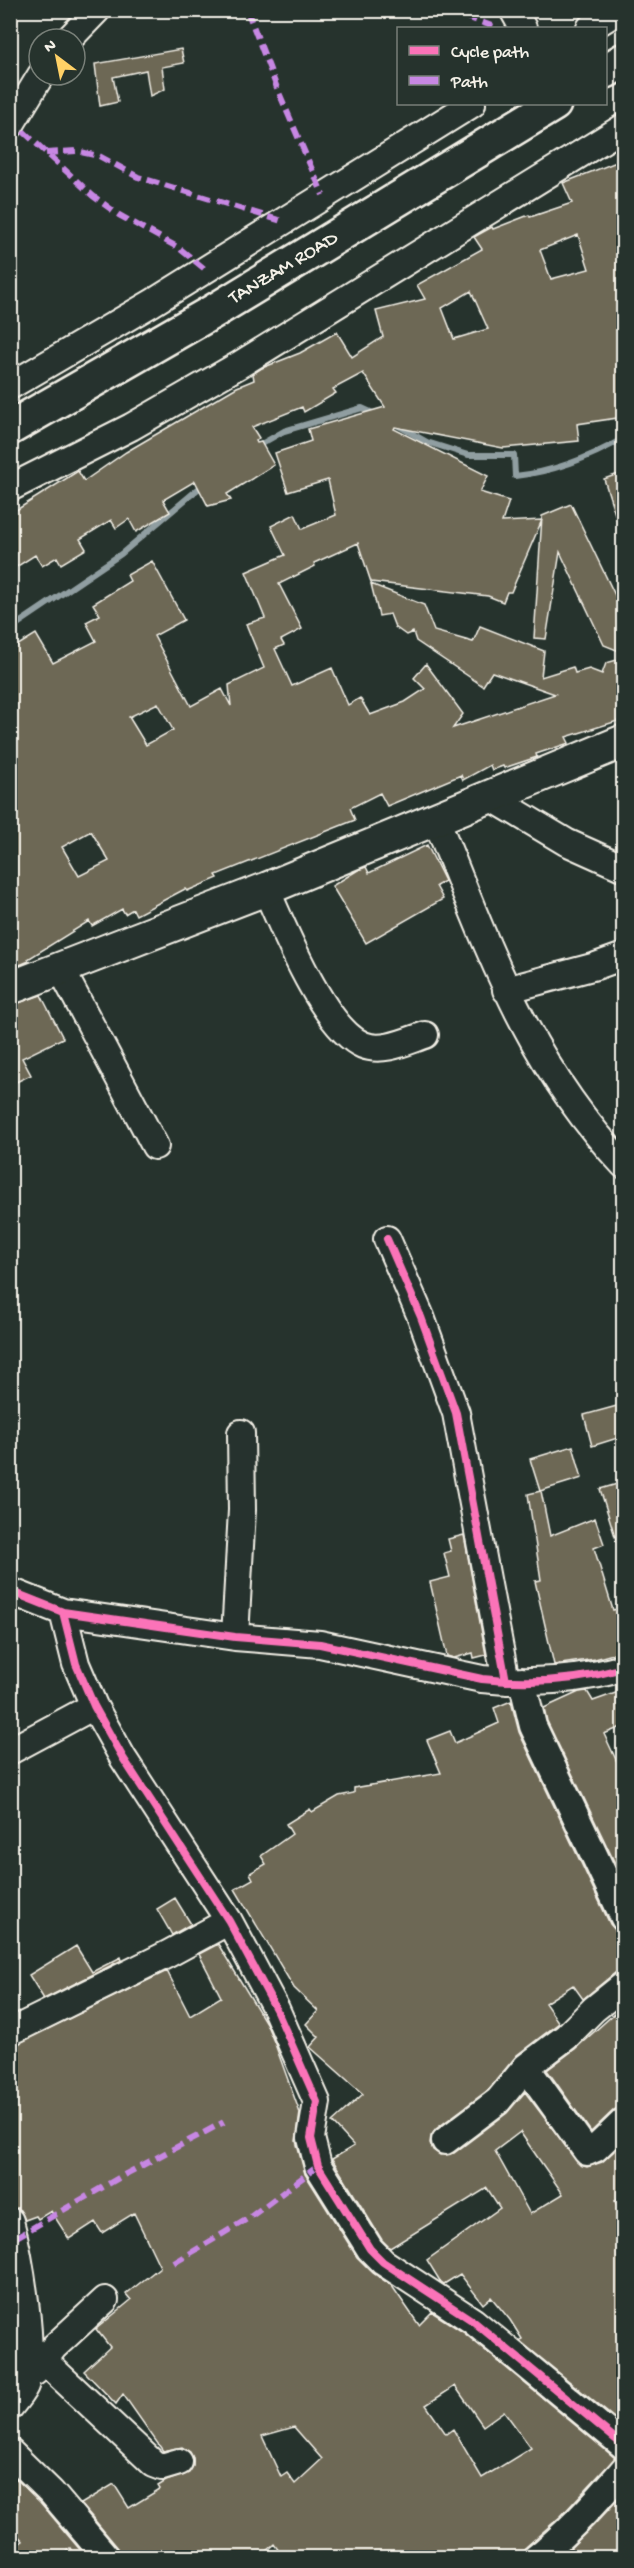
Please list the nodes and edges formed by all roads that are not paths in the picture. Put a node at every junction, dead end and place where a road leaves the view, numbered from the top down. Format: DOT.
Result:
graph roads {
  1 [pos="97,10"];
  2 [pos="513,10"];
  3 [pos="619,10"];
  4 [pos="81,27"];
  5 [pos="522,27"];
  6 [pos="592,27"];
  7 [pos="624,60"];
  8 [pos="607,70"];
  9 [pos="33,87"];
  10 [pos="470,105"];
  11 [pos="552,105"];
  12 [pos="10,126"];
  13 [pos="624,127"];
  14 [pos="10,386"];
  15 [pos="13,419"];
  16 [pos="10,488"];
  17 [pos="624,741"];
  18 [pos="489,796"];
  19 [pos="435,817"];
  20 [pos="624,868"];
  21 [pos="266,889"];
  22 [pos="624,956"];
  23 [pos="61,969"];
  24 [pos="10,988"];
  25 [pos="506,990"];
  26 [pos="425,1035"];
  27 [pos="155,1146"];
  28 [pos="624,1165"];
  29 [pos="387,1239"];
  30 [pos="241,1433"];
  31 [pos="10,1591"];
  32 [pos="63,1612"];
  33 [pos="235,1637"];
  34 [pos="624,1668"];
  35 [pos="514,1681"];
  36 [pos="94,1706"];
  37 [pos="10,1751"];
  38 [pos="624,1918"];
  39 [pos="229,1921"];
  40 [pos="624,1985"];
  41 [pos="10,2032"];
  42 [pos="526,2067"];
  43 [pos="624,2121"];
  44 [pos="445,2141"];
  45 [pos="10,2221"];
  46 [pos="105,2300"];
  47 [pos="43,2360"];
  48 [pos="26,2385"];
  49 [pos="10,2406"];
  50 [pos="624,2446"];
  51 [pos="10,2452"];
  52 [pos="179,2462"];
  53 [pos="624,2469"];
  54 [pos="107,2558"];
  55 [pos="536,2558"];
  1 -- 4 [label="street"];
  2 -- 5 [label="street"];
  3 -- 6 [label="street"];
  7 -- 8 [label="highway"];
  9 -- 12 [label="street"];
  10 -- 14 [label="street"];
  11 -- 15 [label="highway, TANZAM ROAD"];
  13 -- 16 [label="street"];
  17 -- 18 [label="main road"];
  18 -- 19 [label="main road"];
  18 -- 20 [label="street"];
  19 -- 21 [label="main road"];
  19 -- 25 [label="street"];
  21 -- 23 [label="main road"];
  21 -- 26 [label="street"];
  22 -- 25 [label="street"];
  23 -- 24 [label="main road"];
  23 -- 27 [label="street"];
  25 -- 28 [label="street"];
  29 -- 35 [label="street"];
  30 -- 33 [label="street"];
  31 -- 32 [label="street"];
  32 -- 33 [label="street"];
  32 -- 36 [label="street"];
  33 -- 35 [label="street"];
  34 -- 35 [label="street"];
  35 -- 38 [label="street"];
  36 -- 37 [label="street"];
  36 -- 39 [label="street"];
  39 -- 41 [label="street"];
  39 -- 50 [label="street"];
  40 -- 42 [label="street"];
  42 -- 43 [label="street"];
  42 -- 44 [label="street"];
  45 -- 48 [label="street"];
  46 -- 47 [label="street"];
  47 -- 48 [label="street"];
  47 -- 52 [label="street"];
  48 -- 49 [label="street"];
  51 -- 54 [label="street"];
  53 -- 55 [label="street"];
}
